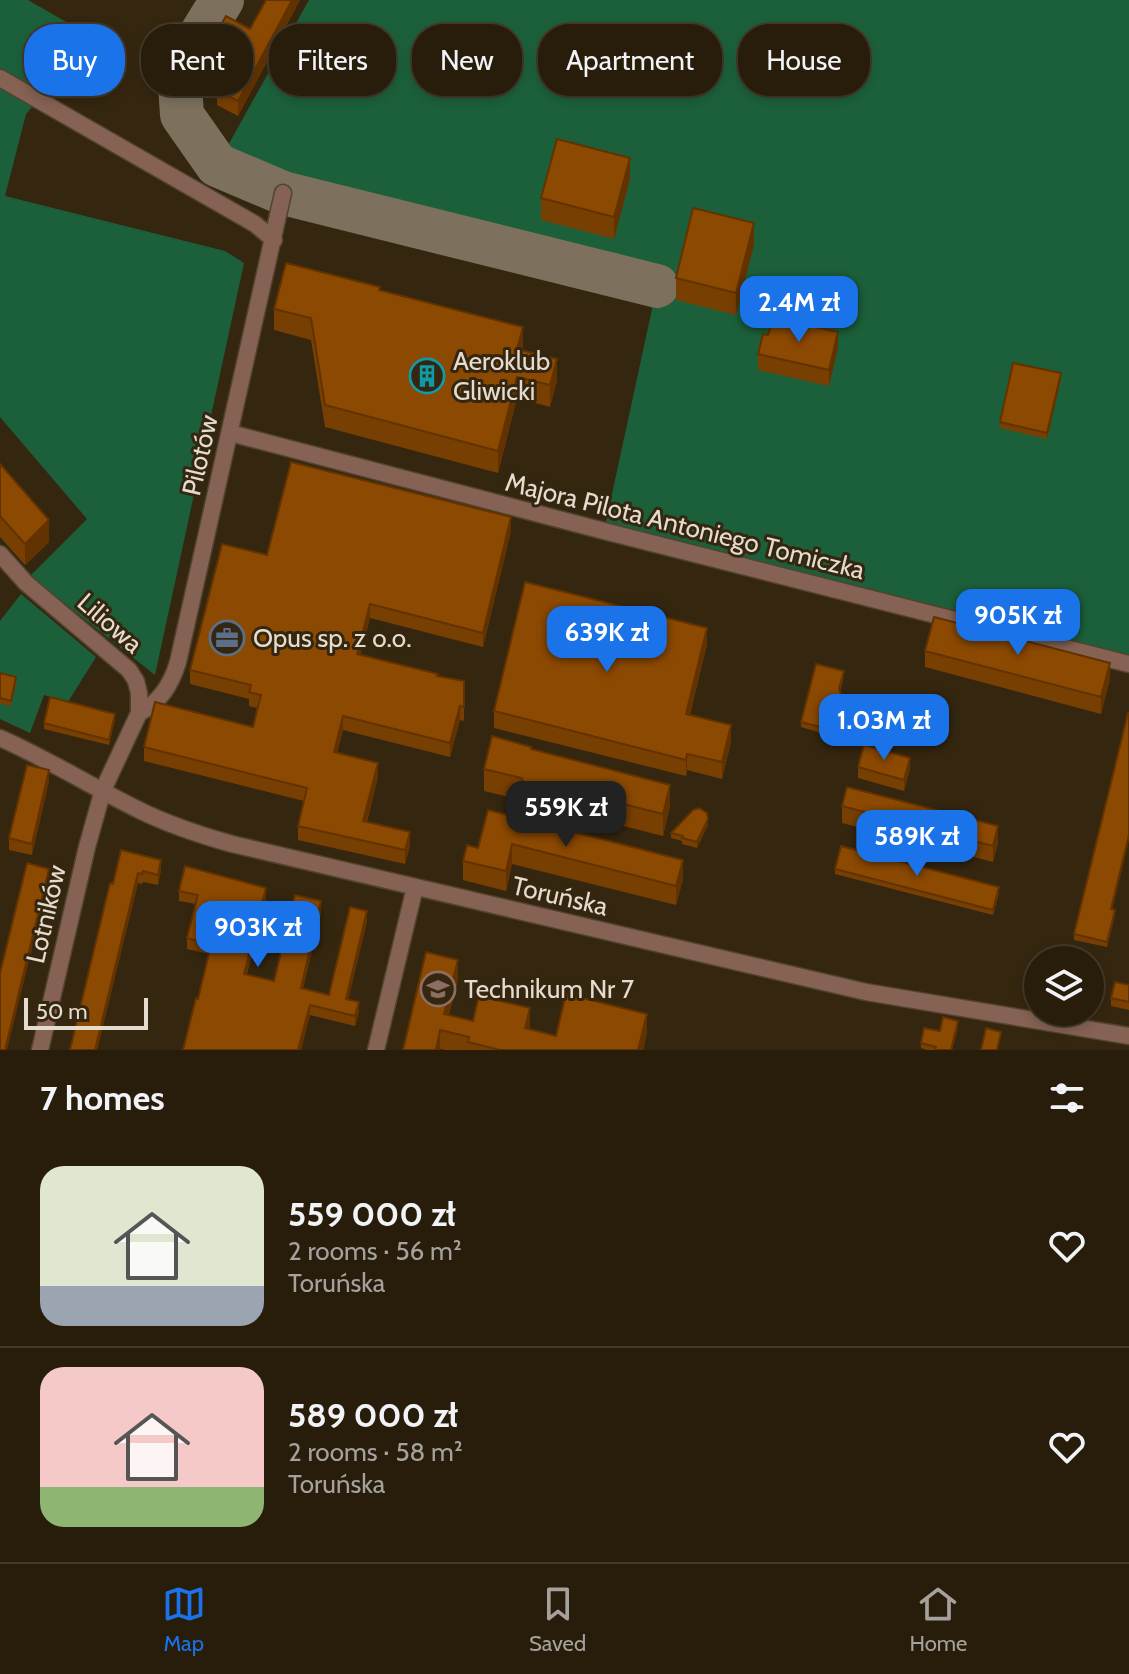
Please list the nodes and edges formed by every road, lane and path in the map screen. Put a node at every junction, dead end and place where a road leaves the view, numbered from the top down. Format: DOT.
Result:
graph roads {
  1 [pos="0,78"];
  2 [pos="283,193"];
  3 [pos="274,240"];
  4 [pos="230,433"];
  5 [pos="0,554"];
  6 [pos="1129,664"];
  7 [pos="139,713"];
  8 [pos="0,738"];
  9 [pos="103,790"];
  10 [pos="415,887"];
  11 [pos="1129,1036"];
  12 [pos="40,1050"];
  13 [pos="376,1050"];
  1 -- 3 [label="street"];
  2 -- 3 [label="street, Pilotów"];
  3 -- 4 [label="street, Pilotów"];
  4 -- 6 [label="street, Majora Pilota Antoniego Tomiczka"];
  4 -- 7 [label="street, Pilotów"];
  5 -- 7 [label="street, Liliowa"];
  7 -- 9 [label="street"];
  8 -- 9 [label="street, Toruńska"];
  9 -- 10 [label="street, Toruńska"];
  9 -- 12 [label="street, Lotników"];
  10 -- 11 [label="street, Toruńska"];
  10 -- 13 [label="street"];
}
